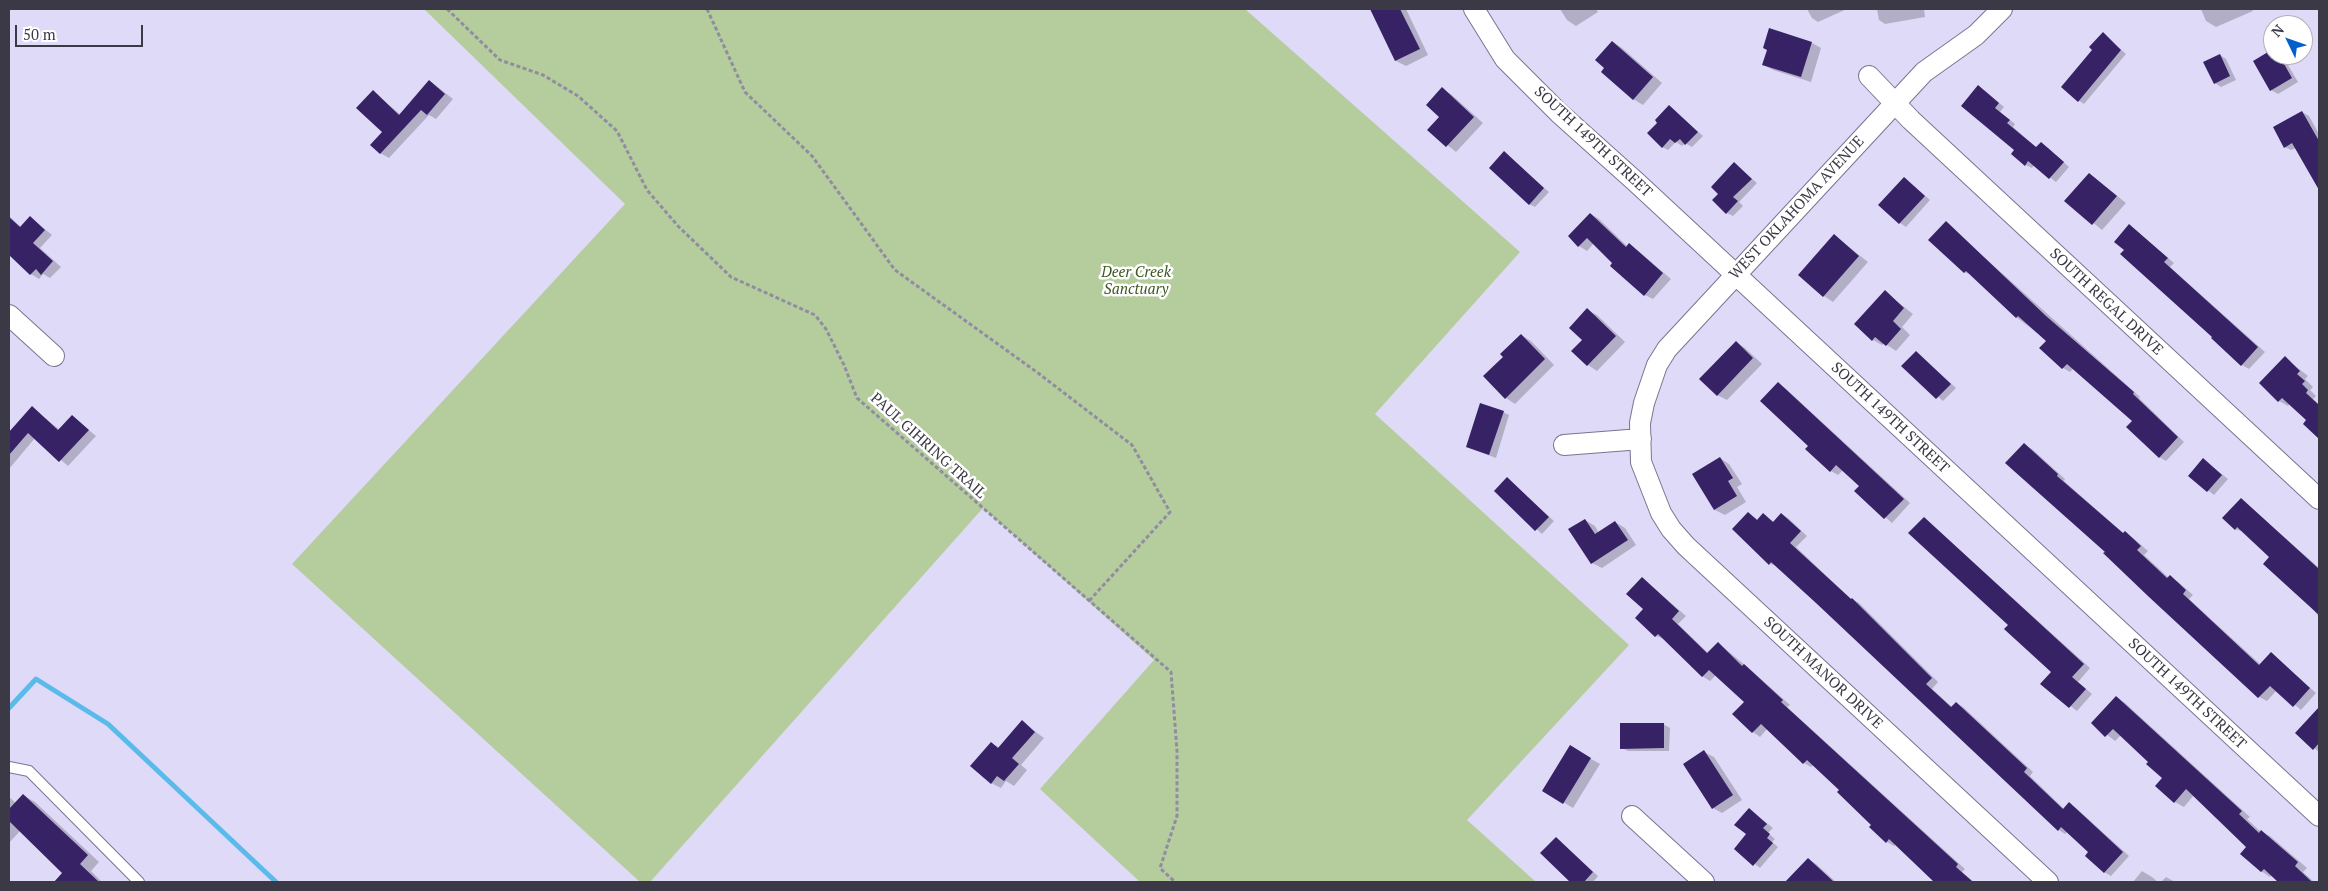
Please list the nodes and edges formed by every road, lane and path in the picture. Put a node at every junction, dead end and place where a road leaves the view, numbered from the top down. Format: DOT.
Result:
graph roads {
  1 [pos="447,9"];
  2 [pos="707,9"];
  3 [pos="1474,9"];
  4 [pos="2002,9"];
  5 [pos="1868,76"];
  6 [pos="1894,103"];
  7 [pos="1734,274"];
  8 [pos="9,315"];
  9 [pos="54,356"];
  10 [pos="1640,439"];
  11 [pos="1564,444"];
  12 [pos="2319,499"];
  13 [pos="1089,601"];
  14 [pos="9,767"];
  15 [pos="1632,816"];
  16 [pos="2319,816"];
  17 [pos="128,878"];
  18 [pos="139,882"];
  19 [pos="1175,882"];
  20 [pos="1704,882"];
  21 [pos="2048,882"];
  1 -- 13 [label="path, PAUL GIHRING TRAIL"];
  2 -- 13 [label="path"];
  3 -- 7 [label="street, SOUTH 149TH STREET"];
  4 -- 6 [label="street, WEST OKLAHOMA AVENUE"];
  5 -- 6 [label="street, SOUTH REGAL DRIVE"];
  6 -- 7 [label="street, WEST OKLAHOMA AVENUE"];
  6 -- 12 [label="street, SOUTH REGAL DRIVE"];
  7 -- 10 [label="street, WEST OKLAHOMA AVENUE"];
  7 -- 16 [label="street, SOUTH 149TH STREET"];
  8 -- 9 [label="street"];
  10 -- 11 [label="street"];
  10 -- 21 [label="street, SOUTH MANOR DRIVE"];
  13 -- 19 [label="path, PAUL GIHRING TRAIL"];
  14 -- 17 [label="lane"];
  15 -- 20 [label="street"];
  17 -- 18 [label="lane"];
}
